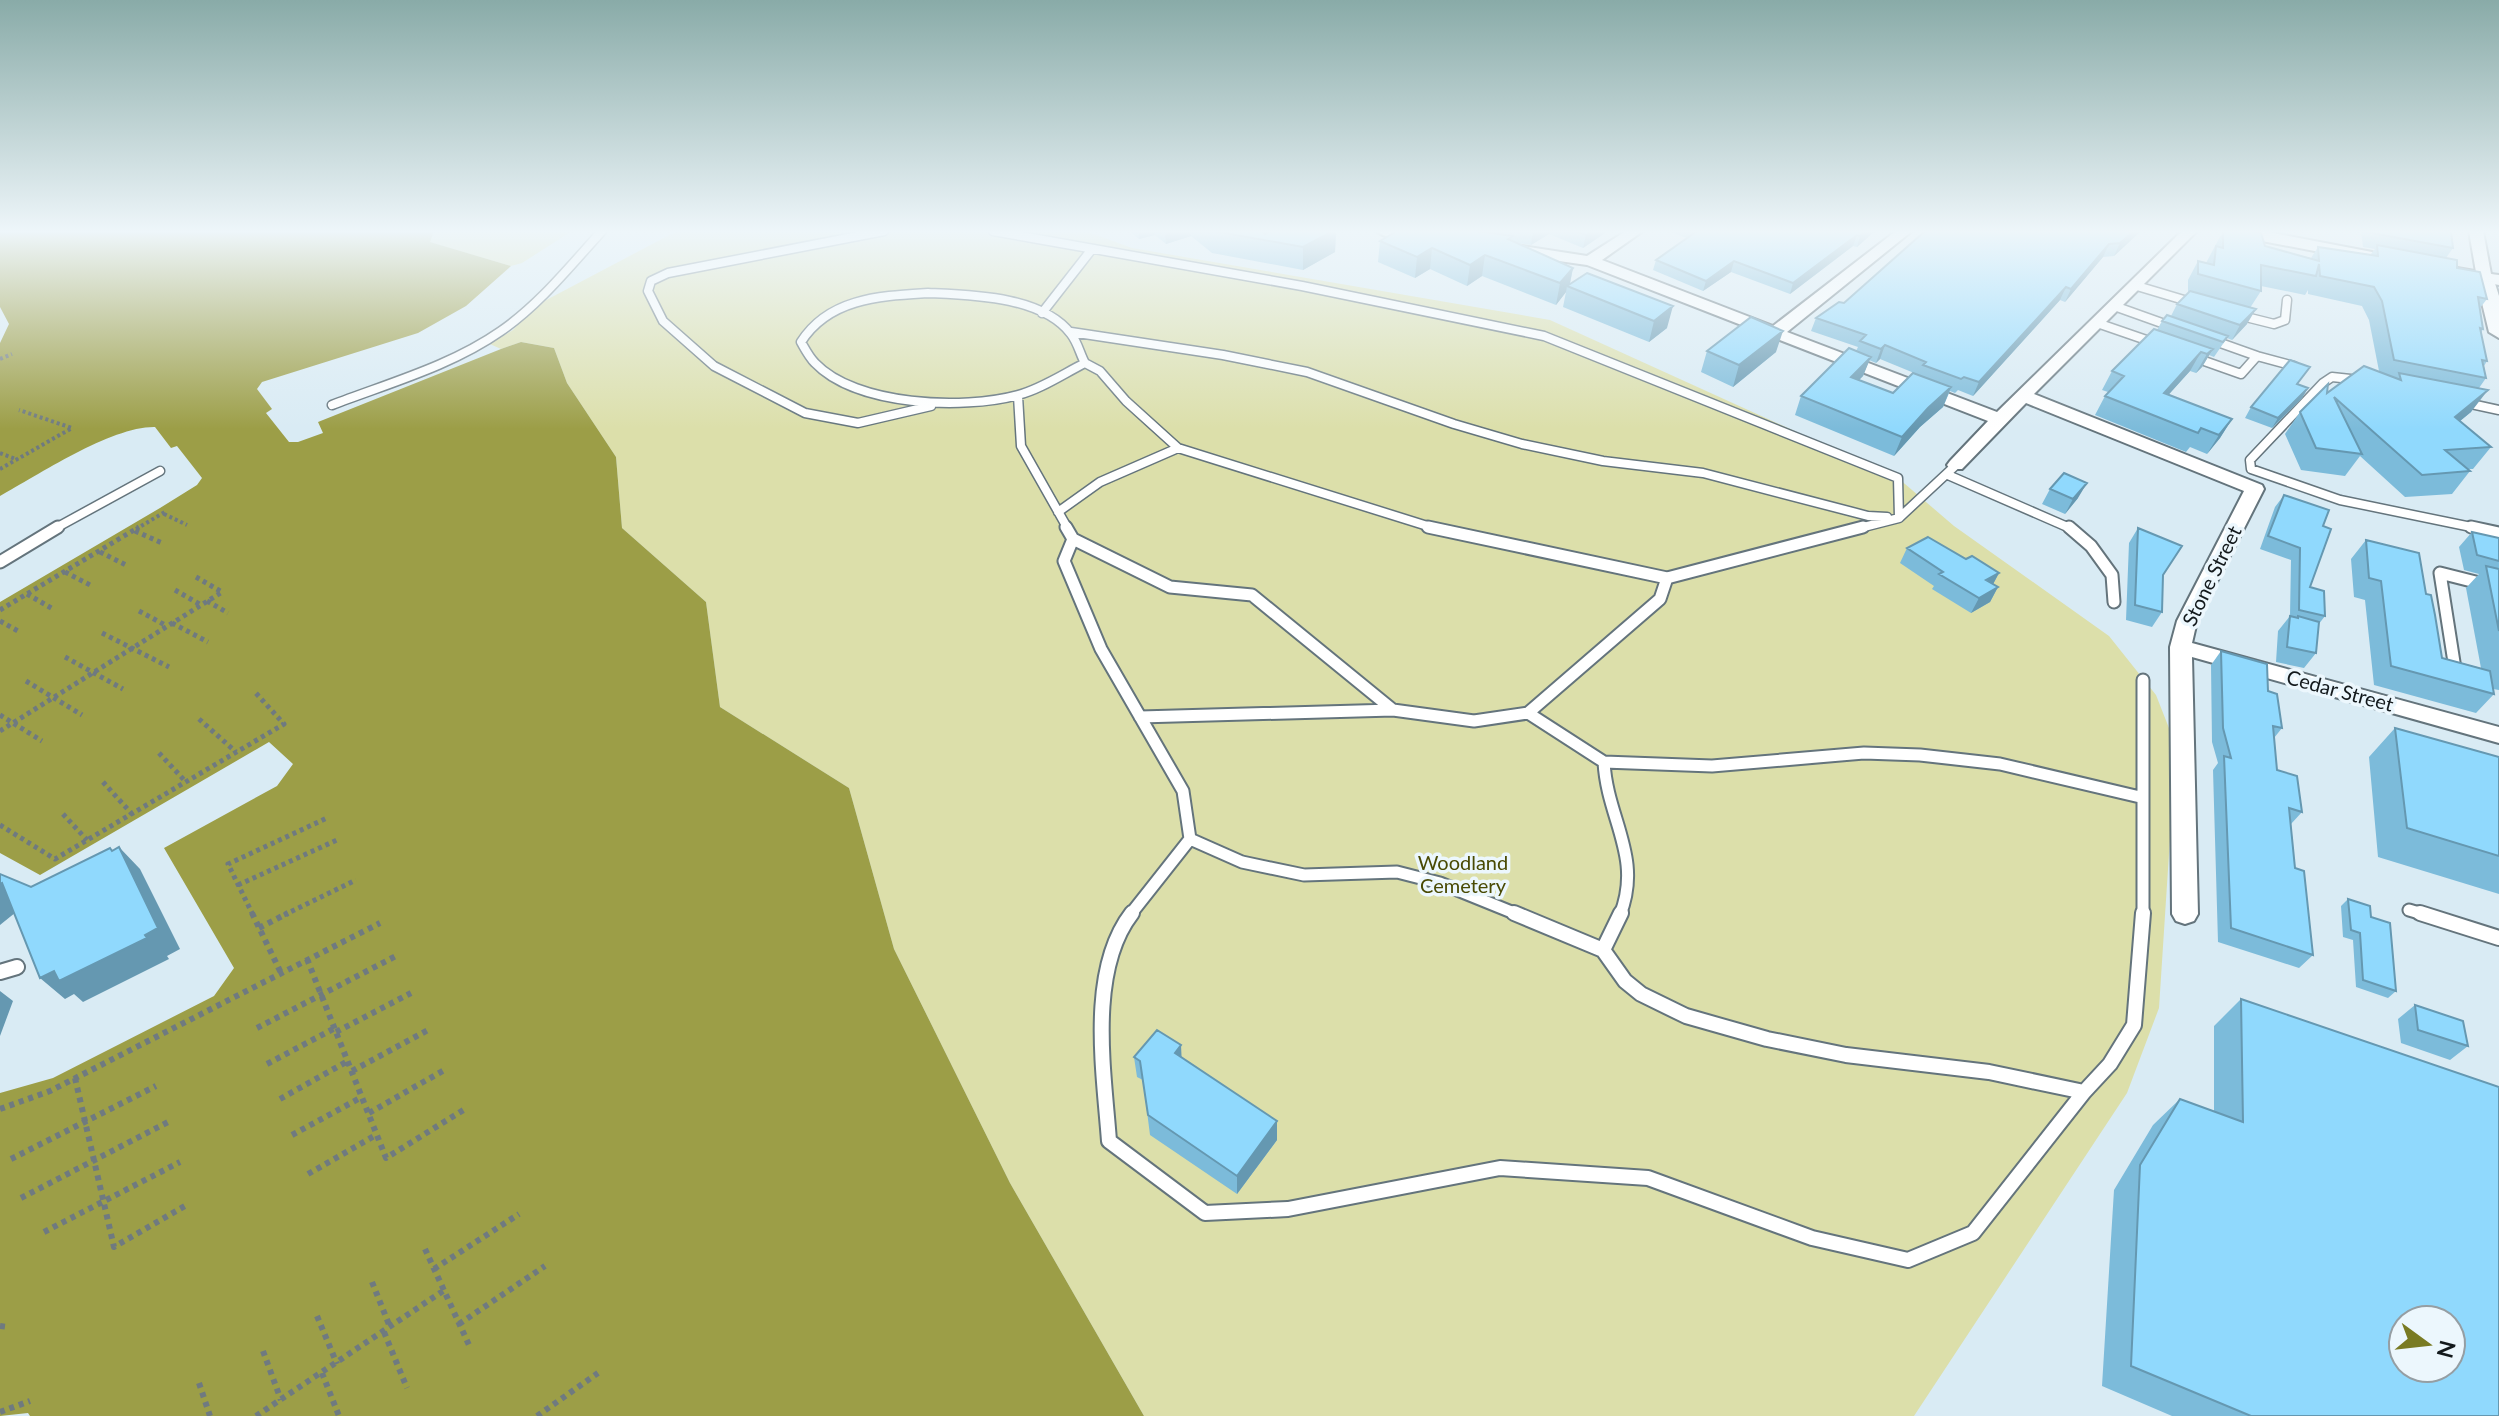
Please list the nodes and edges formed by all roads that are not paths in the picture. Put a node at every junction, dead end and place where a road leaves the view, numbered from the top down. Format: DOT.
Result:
graph roads {
  1 [pos="542,297"];
  2 [pos="651,297"];
  3 [pos="890,297"];
  4 [pos="985,297"];
  5 [pos="1054,297"];
  6 [pos="1356,297"];
  7 [pos="1683,297"];
  8 [pos="1821,297"];
  9 [pos="2126,297"];
  10 [pos="2176,297"];
  11 [pos="2494,297"];
  12 [pos="2287,300"];
  13 [pos="2117,307"];
  14 [pos="2211,307"];
  15 [pos="2225,311"];
  16 [pos="1042,313"];
  17 [pos="2100,324"];
  18 [pos="2187,331"];
  19 [pos="1071,332"];
  20 [pos="2499,332"];
  21 [pos="1775,333"];
  22 [pos="2201,336"];
  23 [pos="2171,349"];
  24 [pos="2185,354"];
  25 [pos="2257,356"];
  26 [pos="1085,363"];
  27 [pos="2294,366"];
  28 [pos="2372,383"];
  29 [pos="1018,396"];
  30 [pos="2026,397"];
  31 [pos="2445,399"];
  32 [pos="939,404"];
  33 [pos="332,405"];
  34 [pos="2499,410"];
  35 [pos="1998,419"];
  36 [pos="1178,448"];
  37 [pos="1952,470"];
  38 [pos="160,471"];
  39 [pos="1058,512"];
  40 [pos="1899,518"];
  41 [pos="2499,533"];
  42 [pos="1073,539"];
  43 [pos="0,562"];
  44 [pos="1667,578"];
  45 [pos="2499,588"];
  46 [pos="2114,602"];
  47 [pos="2181,647"];
  48 [pos="2456,677"];
  49 [pos="2143,680"];
  50 [pos="1393,710"];
  51 [pos="1528,713"];
  52 [pos="1140,717"];
  53 [pos="2499,735"];
  54 [pos="1604,762"];
  55 [pos="2140,797"];
  56 [pos="1190,839"];
  57 [pos="2409,910"];
  58 [pos="2185,914"];
  59 [pos="2499,938"];
  60 [pos="1603,950"];
  61 [pos="17,967"];
  62 [pos="0,972"];
  63 [pos="2084,1092"];
  1 -- 33 [label="lane"];
  2 -- 32 [label="lane"];
  3 -- 32 [label="lane"];
  4 -- 16 [label="lane"];
  5 -- 16 [label="lane"];
  6 -- 40 [label="lane"];
  7 -- 21 [label="street"];
  8 -- 21 [label="street"];
  9 -- 13 [label="street"];
  10 -- 14 [label="lane"];
  11 -- 20 [label="street"];
  12 -- 15 [label="lane"];
  13 -- 17 [label="street"];
  13 -- 18 [label="lane"];
  16 -- 19 [label="lane"];
  17 -- 23 [label="lane"];
  17 -- 30 [label="street"];
  19 -- 26 [label="lane"];
  19 -- 40 [label="lane"];
  21 -- 35 [label="street"];
  22 -- 25 [label="lane"];
  24 -- 25 [label="lane"];
  25 -- 27 [label="lane"];
  26 -- 29 [label="lane"];
  26 -- 36 [label="lane"];
  28 -- 41 [label="lane"];
  29 -- 32 [label="lane"];
  29 -- 39 [label="lane"];
  30 -- 35 [label="street"];
  30 -- 47 [label="street, Stone Street"];
  31 -- 34 [label="lane"];
  35 -- 37 [label="street"];
  36 -- 39 [label="lane"];
  36 -- 44 [label="lane"];
  37 -- 40 [label="lane"];
  37 -- 46 [label="lane"];
  38 -- 43 [label="lane"];
  39 -- 42 [label="lane"];
  40 -- 44 [label="lane"];
  42 -- 50 [label="lane"];
  42 -- 52 [label="lane"];
  44 -- 51 [label="lane"];
  45 -- 48 [label="lane"];
  47 -- 53 [label="street, Cedar Street"];
  47 -- 58 [label="street, Stone Street"];
  49 -- 55 [label="lane"];
  50 -- 51 [label="lane"];
  50 -- 52 [label="lane"];
  51 -- 54 [label="lane"];
  52 -- 56 [label="lane"];
  54 -- 55 [label="lane"];
  54 -- 60 [label="lane"];
  55 -- 63 [label="lane"];
  56 -- 60 [label="lane"];
  56 -- 63 [label="lane"];
  57 -- 59 [label="lane"];
  60 -- 63 [label="lane"];
  61 -- 62 [label="lane"];
}
